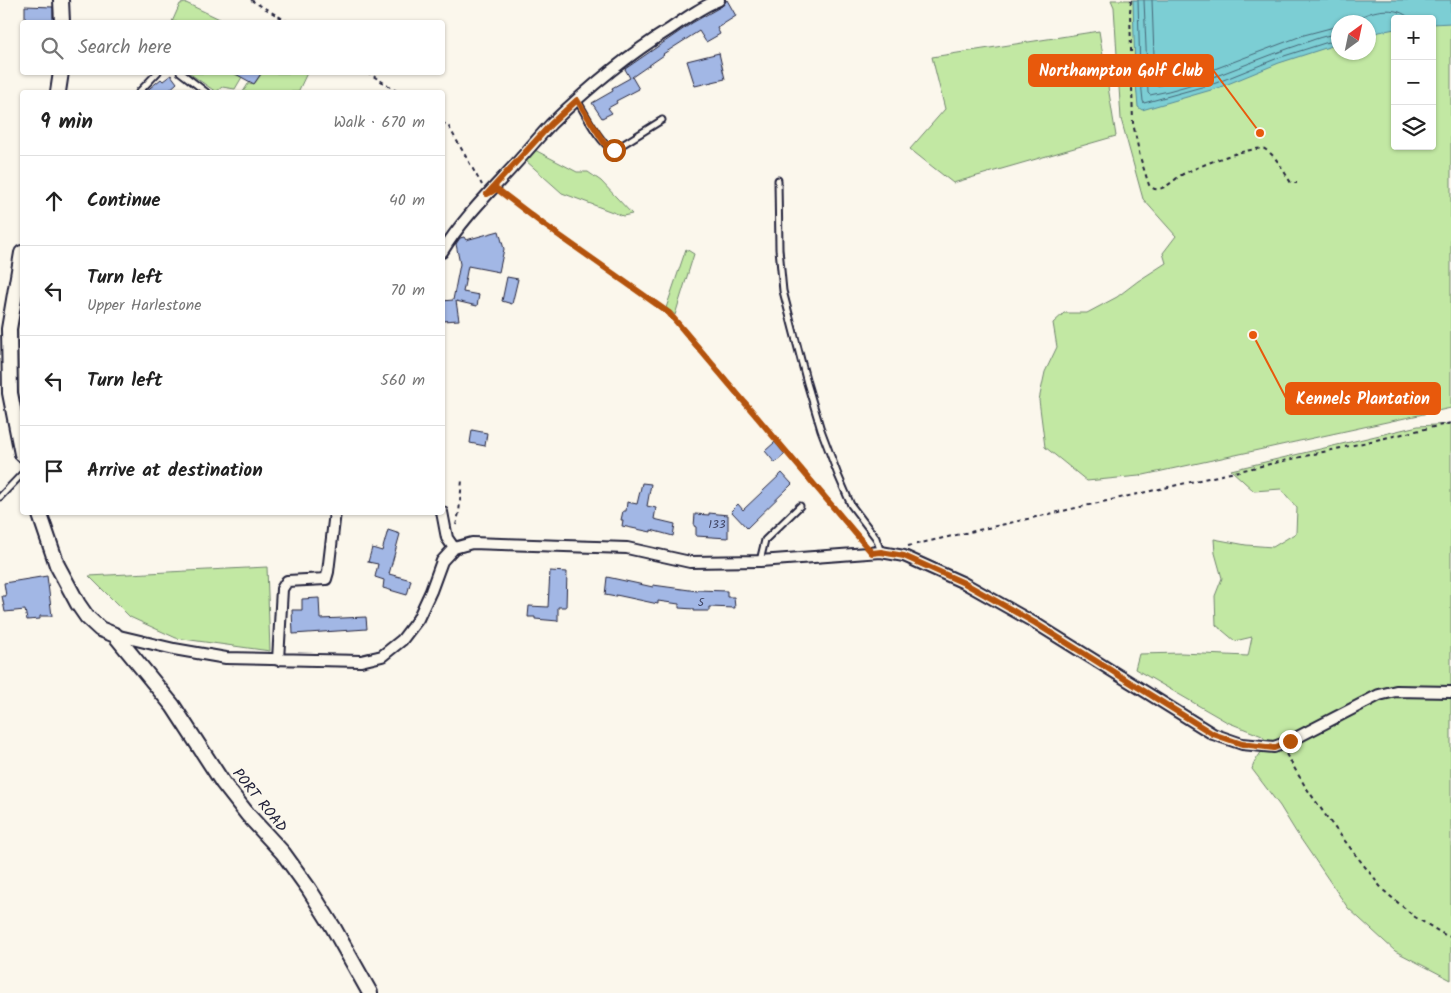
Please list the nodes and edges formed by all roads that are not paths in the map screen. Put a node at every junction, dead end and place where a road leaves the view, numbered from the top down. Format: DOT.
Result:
graph roads {
  1 [pos="61,0"];
  2 [pos="719,0"];
  3 [pos="62,20"];
  4 [pos="61,75"];
  5 [pos="155,75"];
  6 [pos="184,75"];
  7 [pos="58,90"];
  8 [pos="141,90"];
  9 [pos="203,90"];
  10 [pos="577,100"];
  11 [pos="662,120"];
  12 [pos="778,180"];
  13 [pos="445,247"];
  14 [pos="20,265"];
  15 [pos="20,444"];
  16 [pos="20,476"];
  17 [pos="0,498"];
  18 [pos="800,506"];
  19 [pos="40,515"];
  20 [pos="335,515"];
  21 [pos="442,515"];
  22 [pos="452,544"];
  23 [pos="876,552"];
  24 [pos="760,561"];
  25 [pos="115,635"];
  26 [pos="278,660"];
  27 [pos="1451,692"];
  28 [pos="370,993"];
  1 -- 3 [label="street"];
  2 -- 10 [label="street"];
  4 -- 7 [label="street"];
  5 -- 8 [label="lane"];
  6 -- 9 [label="lane"];
  10 -- 11 [label="lane"];
  10 -- 13 [label="street"];
  12 -- 23 [label="lane"];
  14 -- 15 [label="street"];
  16 -- 17 [label="lane"];
  18 -- 24 [label="lane"];
  19 -- 25 [label="street"];
  20 -- 26 [label="street"];
  21 -- 22 [label="street"];
  22 -- 24 [label="street"];
  22 -- 26 [label="street"];
  23 -- 24 [label="street"];
  23 -- 27 [label="street"];
  25 -- 26 [label="street"];
  25 -- 28 [label="street, PORT ROAD"];
}
